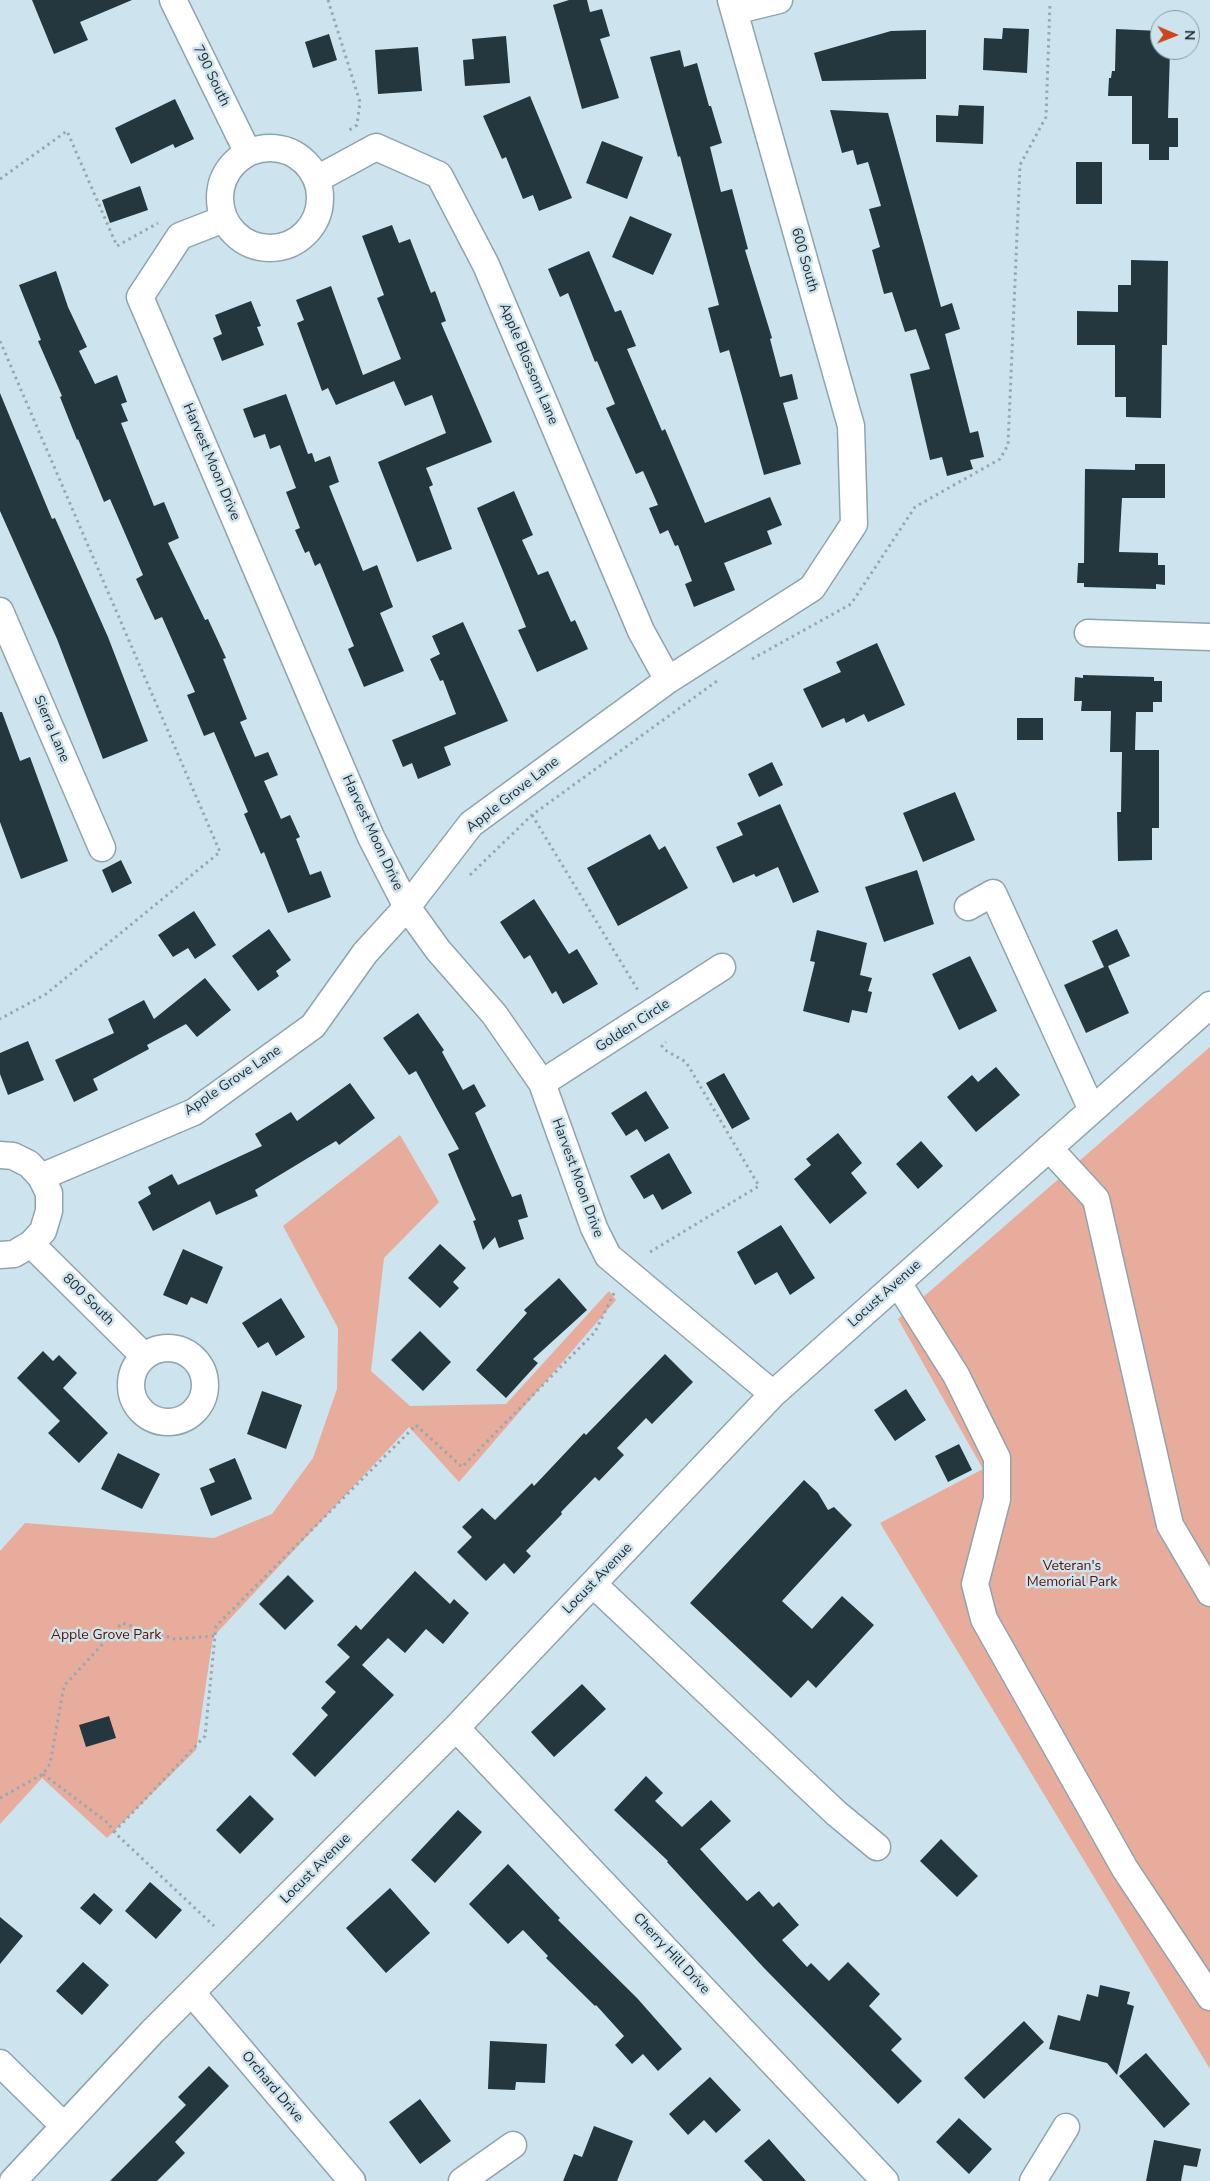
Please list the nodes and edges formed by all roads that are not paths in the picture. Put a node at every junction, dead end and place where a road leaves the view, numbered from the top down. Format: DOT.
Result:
graph roads {
  1 [pos="173,0"];
  2 [pos="779,0"];
  3 [pos="733,6"];
  4 [pos="248,153"];
  5 [pos="317,179"];
  6 [pos="224,219"];
  7 [pos="854,524"];
  8 [pos="0,611"];
  9 [pos="1088,633"];
  10 [pos="1210,636"];
  11 [pos="668,680"];
  12 [pos="102,848"];
  13 [pos="407,907"];
  14 [pos="968,907"];
  15 [pos="722,967"];
  16 [pos="1210,1005"];
  17 [pos="542,1083"];
  18 [pos="1092,1110"];
  19 [pos="1049,1148"];
  20 [pos="0,1155"];
  21 [pos="41,1176"];
  22 [pos="31,1244"];
  23 [pos="0,1256"];
  24 [pos="898,1283"];
  25 [pos="144,1356"];
  26 [pos="773,1394"];
  27 [pos="593,1584"];
  28 [pos="1207,1584"];
  29 [pos="456,1728"];
  30 [pos="877,1847"];
  31 [pos="192,1993"];
  32 [pos="1210,1997"];
  33 [pos="0,2063"];
  34 [pos="64,2126"];
  35 [pos="1066,2127"];
  36 [pos="513,2145"];
  37 [pos="13,2181"];
  38 [pos="352,2181"];
  39 [pos="462,2181"];
  40 [pos="885,2181"];
  41 [pos="1033,2181"];
  1 -- 4 [label="street, 790 South"];
  2 -- 3 [label="street"];
  3 -- 7 [label="street, 600 South"];
  4 -- 5 [label="street"];
  4 -- 6 [label="street"];
  5 -- 6 [label="street"];
  5 -- 11 [label="street, Apple Blossom Lane"];
  6 -- 13 [label="street, Harvest Moon Drive"];
  7 -- 11 [label="street, Apple Grove Lane"];
  8 -- 12 [label="street, Sierra Lane"];
  9 -- 10 [label="street"];
  11 -- 13 [label="street, Apple Grove Lane"];
  13 -- 17 [label="street, Harvest Moon Drive"];
  13 -- 21 [label="street, Apple Grove Lane"];
  14 -- 18 [label="street"];
  15 -- 17 [label="street, Golden Circle"];
  16 -- 18 [label="street, Locust Avenue"];
  17 -- 26 [label="street, Harvest Moon Drive"];
  18 -- 19 [label="street, Locust Avenue"];
  19 -- 24 [label="street, Locust Avenue"];
  19 -- 28 [label="street"];
  20 -- 21 [label="street"];
  21 -- 22 [label="street"];
  22 -- 23 [label="street"];
  22 -- 25 [label="street, 800 South"];
  24 -- 26 [label="street, Locust Avenue"];
  24 -- 32 [label="street"];
  26 -- 27 [label="street, Locust Avenue"];
  27 -- 29 [label="street, Locust Avenue"];
  27 -- 30 [label="street"];
  29 -- 31 [label="street, Locust Avenue"];
  29 -- 40 [label="street, Cherry Hill Drive"];
  31 -- 34 [label="street, Locust Avenue"];
  31 -- 38 [label="street, Orchard Drive"];
  33 -- 34 [label="street"];
  34 -- 37 [label="street, Locust Avenue"];
  35 -- 41 [label="street"];
  36 -- 39 [label="street"];
}
